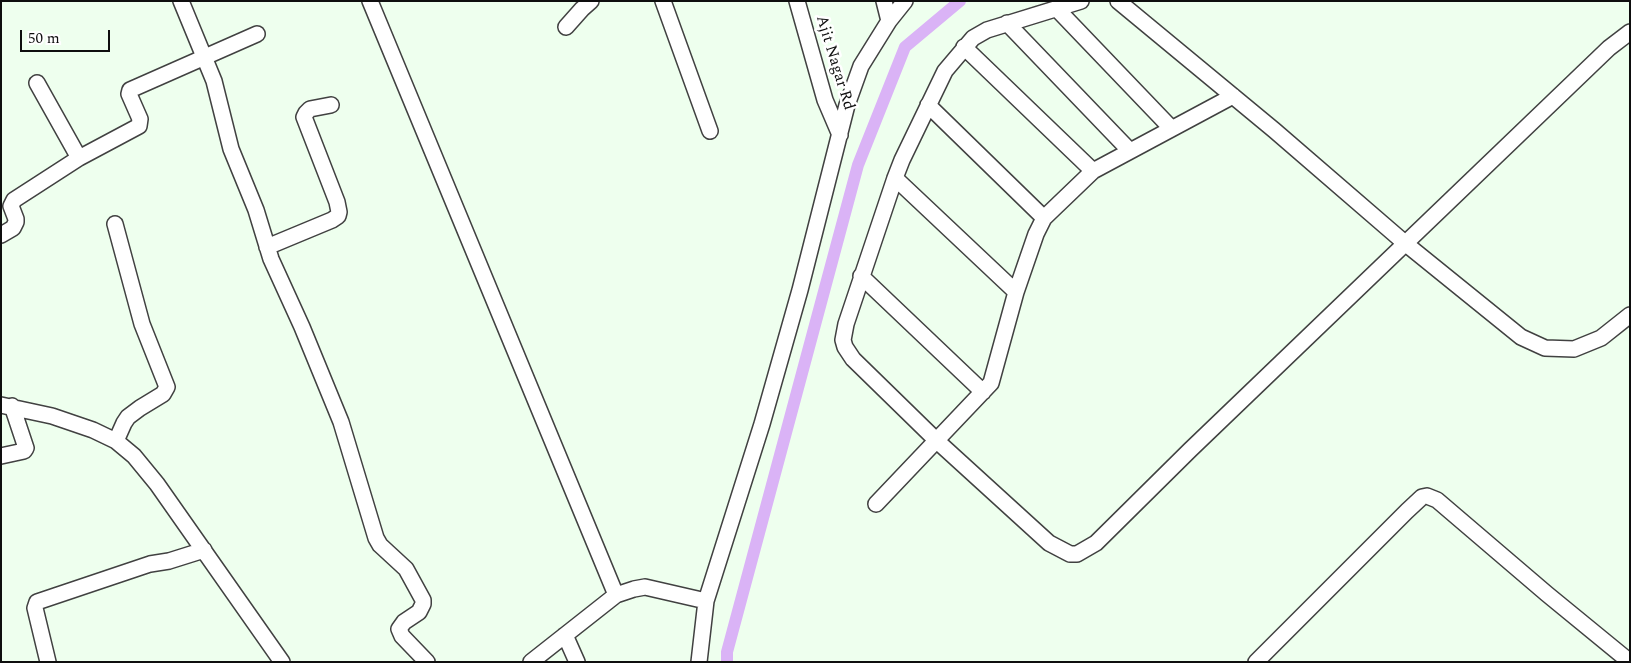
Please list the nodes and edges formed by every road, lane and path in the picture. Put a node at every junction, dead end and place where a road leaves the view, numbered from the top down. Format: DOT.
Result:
graph roads {
  1 [pos="181,1"];
  2 [pos="370,1"];
  3 [pos="591,1"];
  4 [pos="663,1"];
  5 [pos="797,1"];
  6 [pos="884,1"];
  7 [pos="906,1"];
  8 [pos="1081,1"];
  9 [pos="1118,1"];
  10 [pos="1057,9"];
  11 [pos="889,21"];
  12 [pos="1007,23"];
  13 [pos="566,27"];
  14 [pos="1630,32"];
  15 [pos="257,34"];
  16 [pos="964,47"];
  17 [pos="204,56"];
  18 [pos="37,82"];
  19 [pos="1233,96"];
  20 [pos="331,105"];
  21 [pos="928,105"];
  22 [pos="1171,128"];
  23 [pos="710,131"];
  24 [pos="840,134"];
  25 [pos="1130,151"];
  26 [pos="79,158"];
  27 [pos="1092,171"];
  28 [pos="895,178"];
  29 [pos="1044,218"];
  30 [pos="115,224"];
  31 [pos="1,235"];
  32 [pos="1406,244"];
  33 [pos="267,247"];
  34 [pos="861,276"];
  35 [pos="1016,292"];
  36 [pos="1630,315"];
  37 [pos="983,392"];
  38 [pos="7,405"];
  39 [pos="116,441"];
  40 [pos="937,441"];
  41 [pos="1,456"];
  42 [pos="876,504"];
  43 [pos="204,550"];
  44 [pos="616,595"];
  45 [pos="706,601"];
  46 [pos="565,635"];
  47 [pos="48,662"];
  48 [pos="282,662"];
  49 [pos="427,662"];
  50 [pos="531,662"];
  51 [pos="576,662"];
  52 [pos="699,662"];
  53 [pos="1256,662"];
  54 [pos="1630,662"];
  1 -- 17 [label="street"];
  2 -- 44 [label="street"];
  3 -- 13 [label="street"];
  4 -- 23 [label="street"];
  5 -- 24 [label="street, Ajit Nagar Rd"];
  6 -- 11 [label="street"];
  7 -- 11 [label="street"];
  8 -- 10 [label="street"];
  9 -- 19 [label="street"];
  10 -- 12 [label="street"];
  10 -- 22 [label="street"];
  11 -- 24 [label="street"];
  12 -- 16 [label="street"];
  12 -- 25 [label="street"];
  14 -- 32 [label="street"];
  15 -- 17 [label="street"];
  16 -- 21 [label="street"];
  16 -- 27 [label="street"];
  17 -- 26 [label="street"];
  17 -- 33 [label="street"];
  18 -- 26 [label="street"];
  19 -- 22 [label="street"];
  19 -- 32 [label="street"];
  20 -- 33 [label="street"];
  21 -- 28 [label="street"];
  21 -- 29 [label="street"];
  22 -- 25 [label="street"];
  24 -- 45 [label="street"];
  25 -- 27 [label="street"];
  26 -- 31 [label="street"];
  27 -- 29 [label="street"];
  28 -- 34 [label="street"];
  28 -- 35 [label="street"];
  29 -- 35 [label="street"];
  30 -- 39 [label="street"];
  32 -- 36 [label="street"];
  32 -- 40 [label="street"];
  33 -- 49 [label="street"];
  34 -- 37 [label="street"];
  34 -- 40 [label="street"];
  35 -- 37 [label="street"];
  37 -- 40 [label="street"];
  38 -- 39 [label="street"];
  38 -- 41 [label="street"];
  39 -- 43 [label="street"];
  40 -- 42 [label="street"];
  43 -- 47 [label="street"];
  43 -- 48 [label="street"];
  44 -- 45 [label="street"];
  44 -- 46 [label="street"];
  45 -- 52 [label="street"];
  46 -- 50 [label="street"];
  46 -- 51 [label="street"];
  53 -- 54 [label="street"];
}
